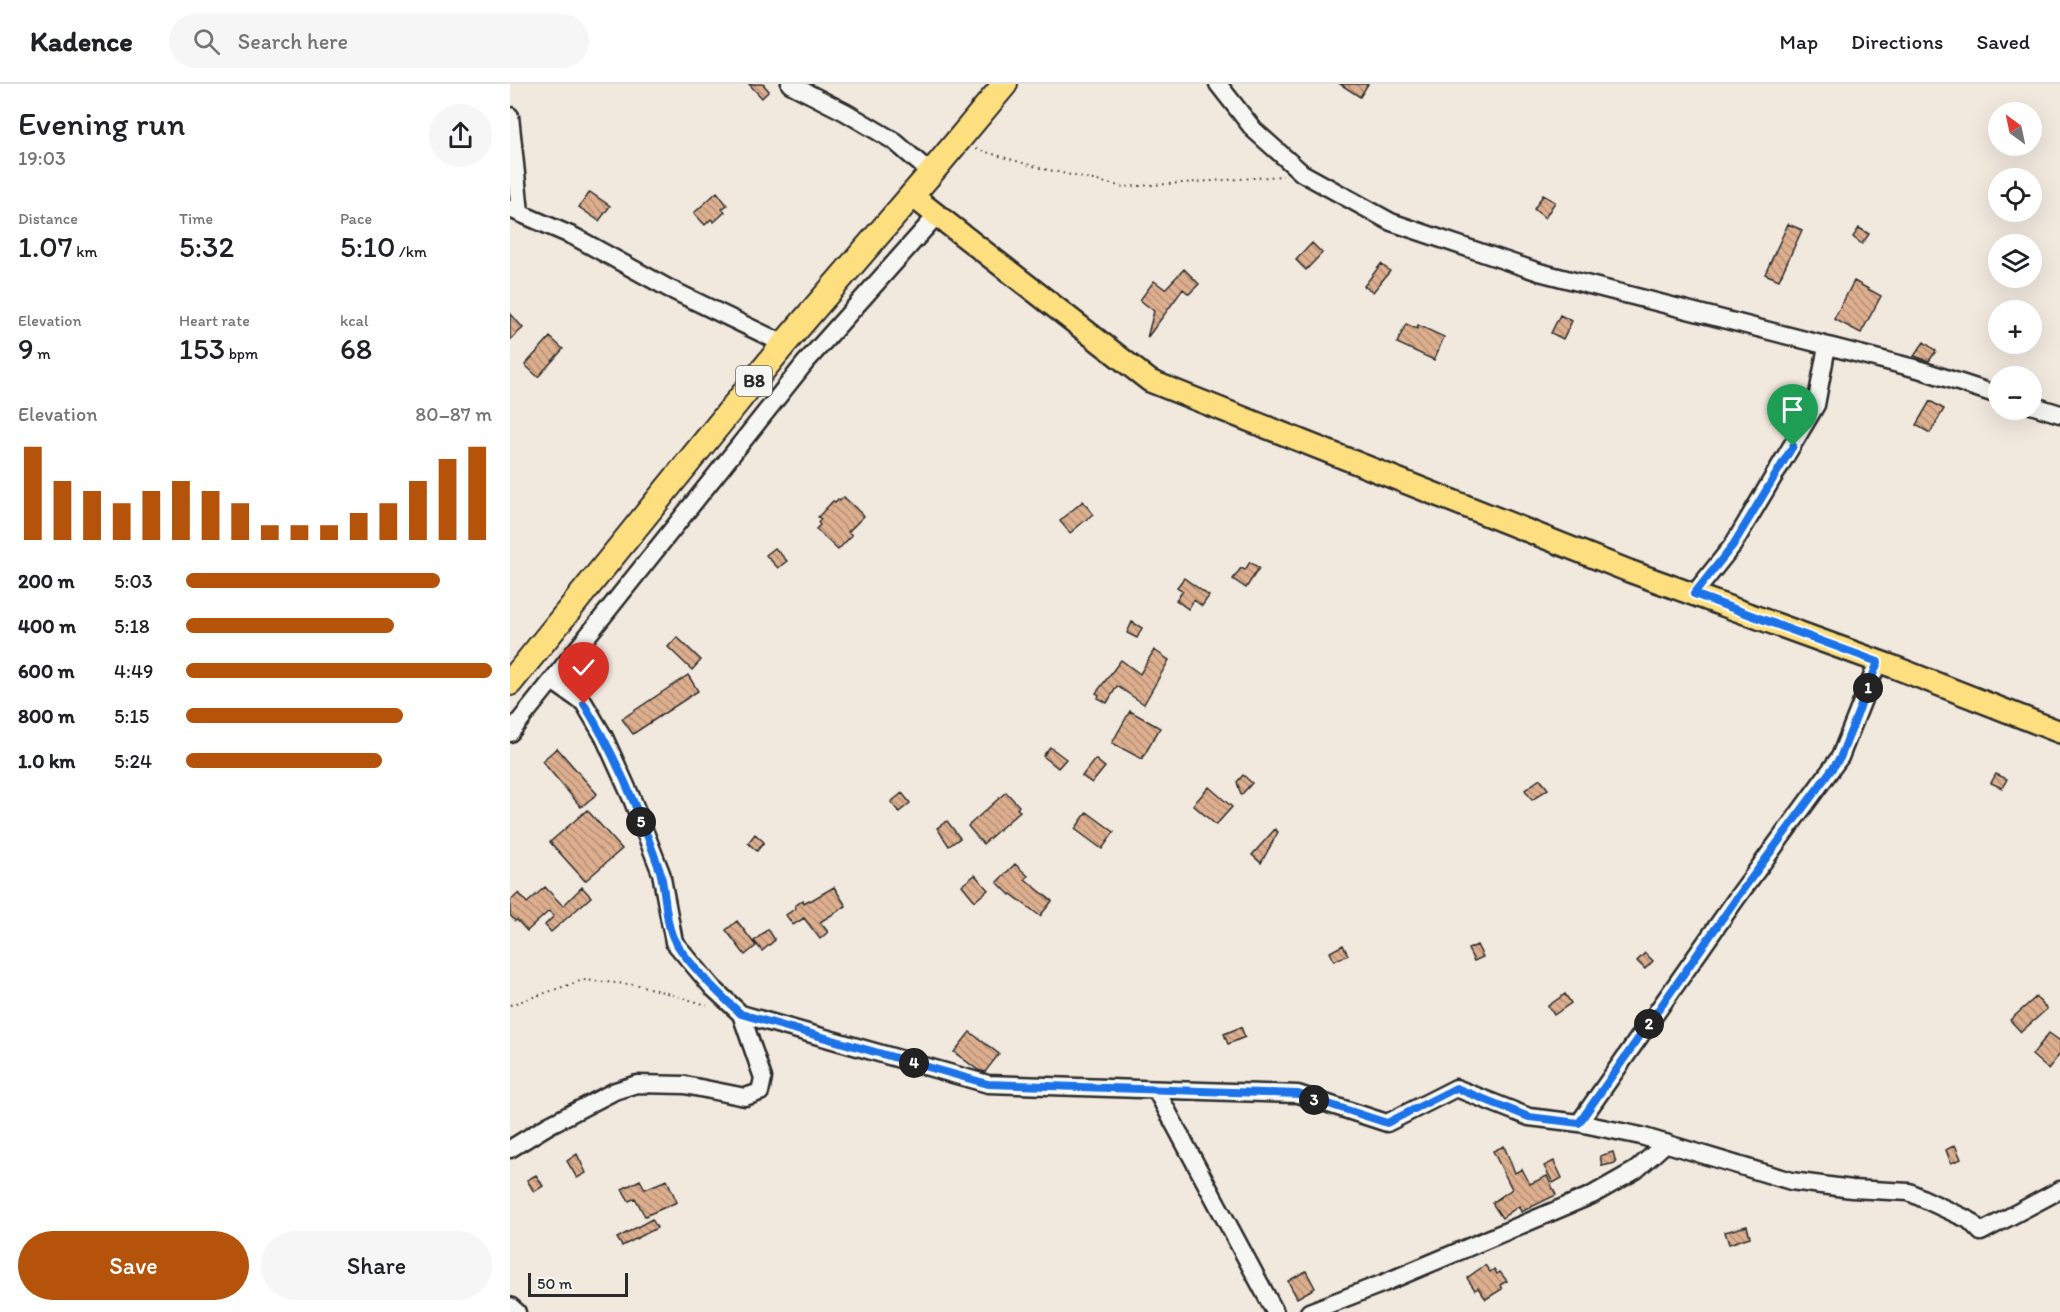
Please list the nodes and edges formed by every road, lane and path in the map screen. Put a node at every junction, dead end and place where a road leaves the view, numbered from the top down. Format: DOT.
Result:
graph roads {
  1 [pos="790,84"];
  2 [pos="1005,84"];
  3 [pos="1218,84"];
  4 [pos="510,116"];
  5 [pos="956,143"];
  6 [pos="931,173"];
  7 [pos="1306,174"];
  8 [pos="911,195"];
  9 [pos="515,210"];
  10 [pos="937,215"];
  11 [pos="784,344"];
  12 [pos="1827,346"];
  13 [pos="1988,392"];
  14 [pos="2042,408"];
  15 [pos="2060,414"];
  16 [pos="1694,594"];
  17 [pos="1878,662"];
  18 [pos="552,681"];
  19 [pos="510,683"];
  20 [pos="2060,732"];
  21 [pos="510,733"];
  22 [pos="510,1005"];
  23 [pos="707,1005"];
  24 [pos="741,1014"];
  25 [pos="1156,1090"];
  26 [pos="1579,1123"];
  27 [pos="1666,1143"];
  28 [pos="510,1149"];
  29 [pos="2060,1190"];
  30 [pos="510,1306"];
  31 [pos="517,1312"];
  32 [pos="1275,1312"];
  33 [pos="1309,1312"];
  1 -- 6 [label="street"];
  2 -- 5 [label="highway, B8"];
  3 -- 7 [label="street"];
  4 -- 9 [label="street"];
  5 -- 6 [label="highway, B8"];
  5 -- 7 [label="path"];
  6 -- 8 [label="highway, B8"];
  7 -- 12 [label="street"];
  8 -- 10 [label="main road"];
  8 -- 11 [label="highway, B8"];
  9 -- 11 [label="street"];
  10 -- 16 [label="main road"];
  10 -- 18 [label="street"];
  11 -- 19 [label="highway, B8"];
  12 -- 13 [label="street"];
  12 -- 16 [label="street"];
  14 -- 15 [label="street"];
  16 -- 17 [label="main road"];
  17 -- 20 [label="main road"];
  17 -- 26 [label="street"];
  18 -- 21 [label="street"];
  18 -- 24 [label="street"];
  22 -- 23 [label="path"];
  24 -- 25 [label="street"];
  24 -- 28 [label="street"];
  25 -- 26 [label="street"];
  25 -- 32 [label="street"];
  26 -- 27 [label="street"];
  27 -- 29 [label="street"];
  27 -- 33 [label="street"];
  30 -- 31 [label="street"];
}
